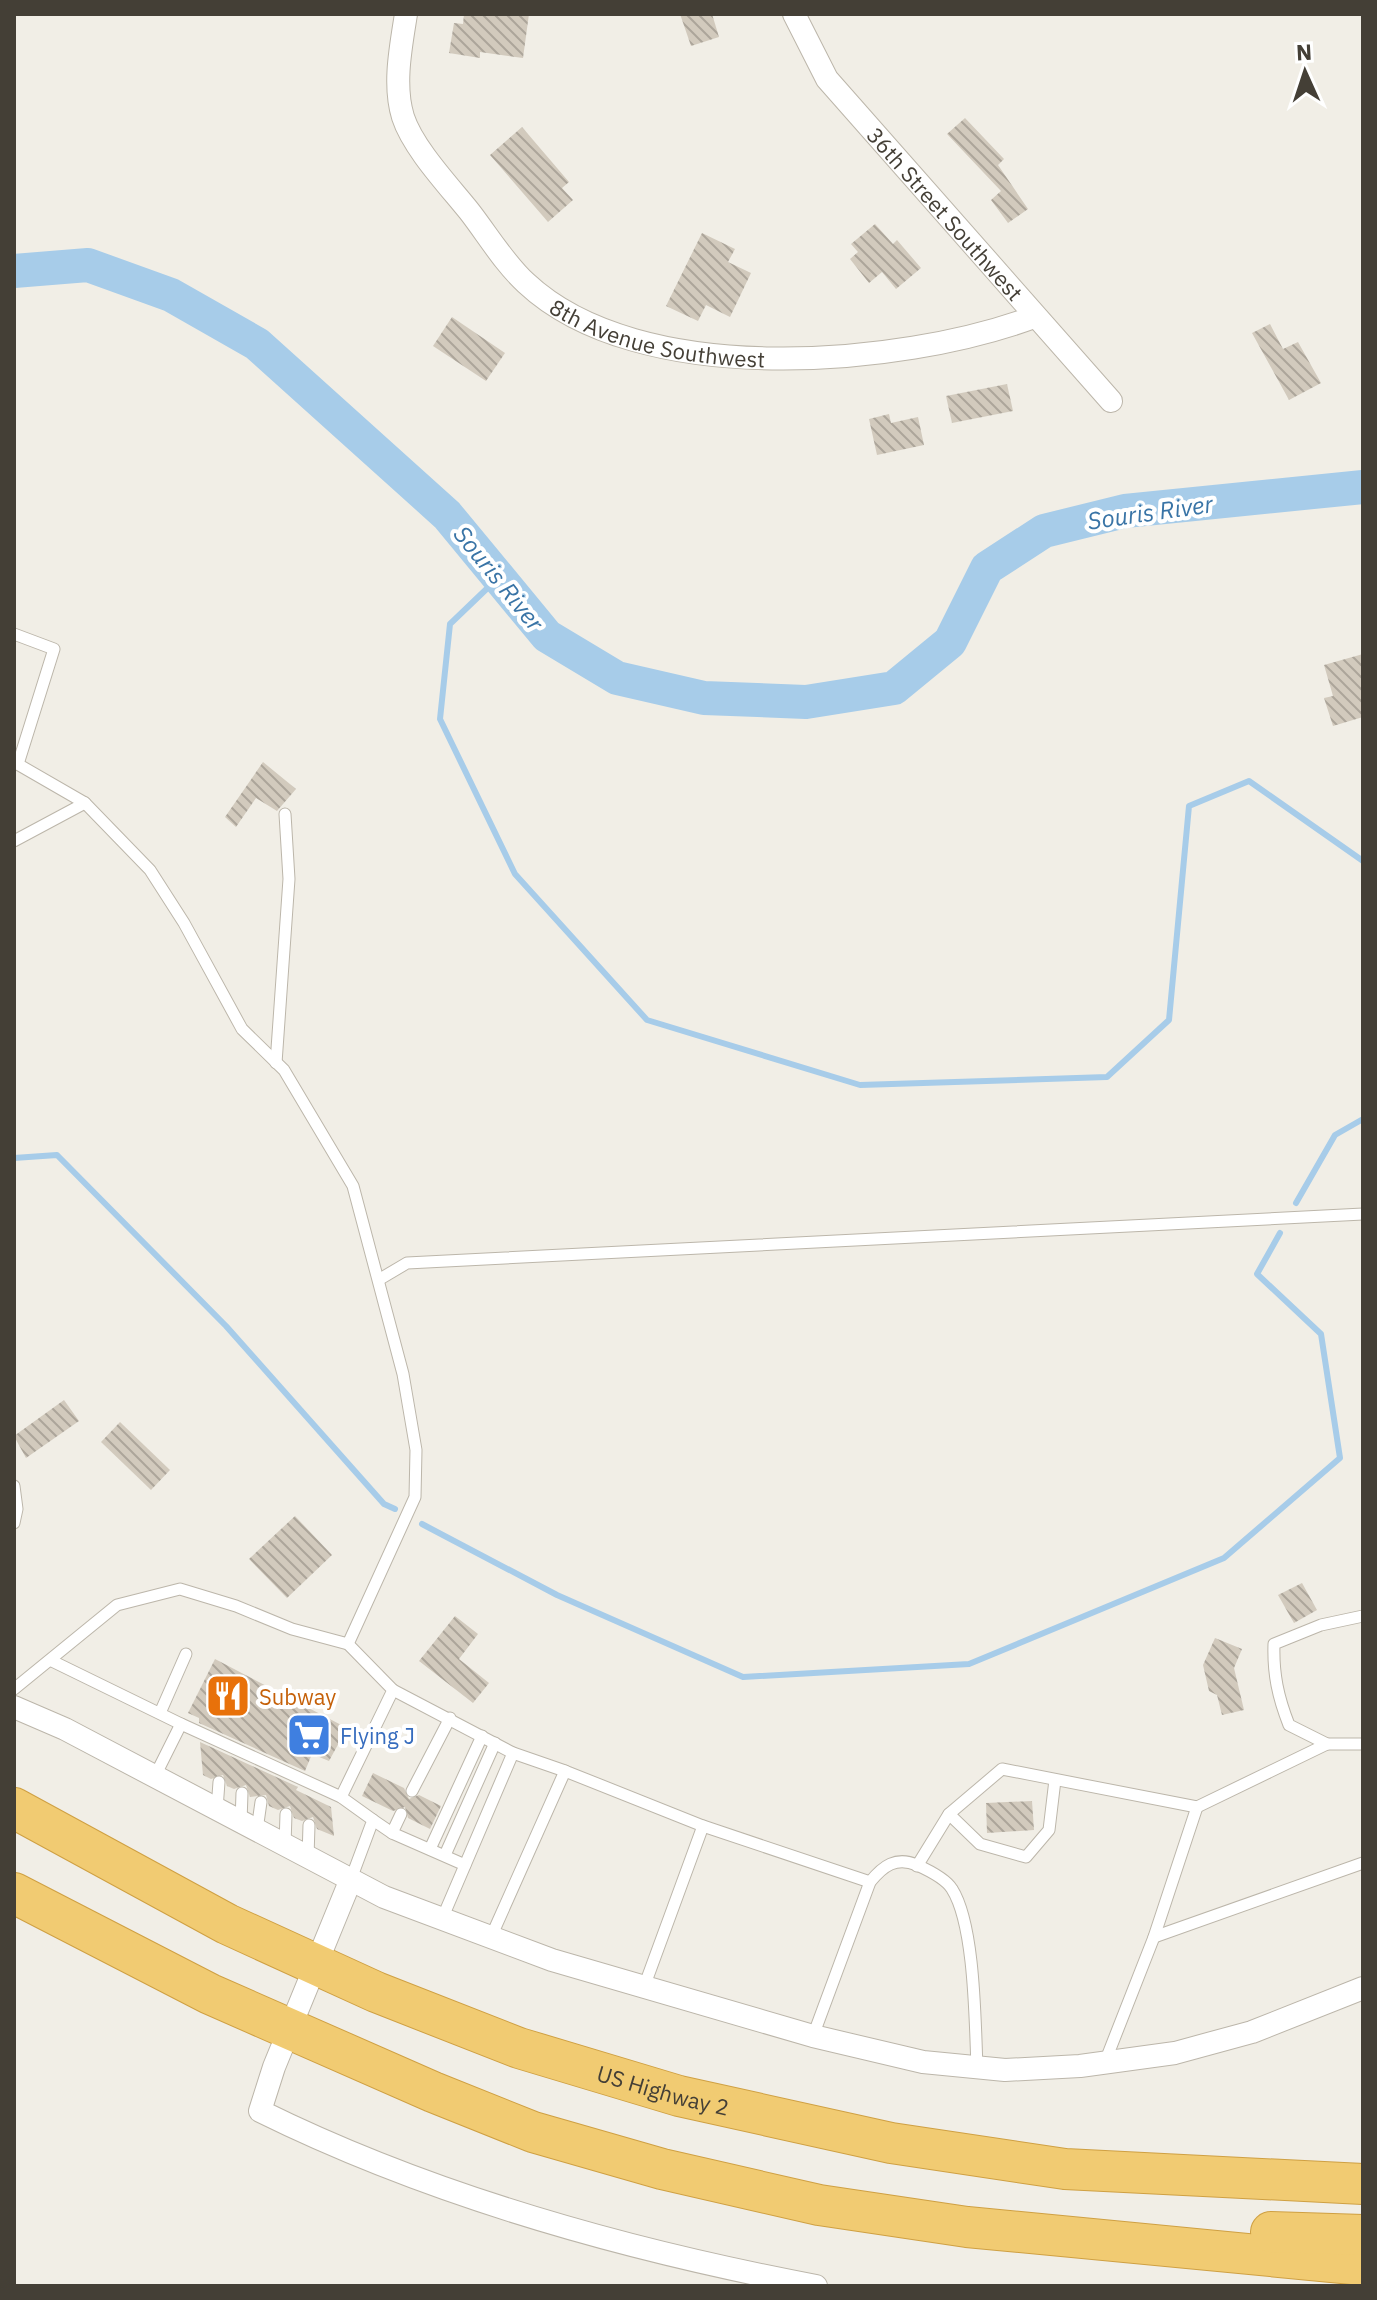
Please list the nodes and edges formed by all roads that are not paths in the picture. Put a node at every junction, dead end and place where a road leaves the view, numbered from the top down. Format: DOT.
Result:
graph roads {
  1 [pos="406,14"];
  2 [pos="794,14"];
  3 [pos="1034,317"];
  4 [pos="1111,401"];
  5 [pos="14,634"];
  6 [pos="16,763"];
  7 [pos="85,803"];
  8 [pos="285,814"];
  9 [pos="14,841"];
  10 [pos="276,1063"];
  11 [pos="1363,1214"];
  12 [pos="380,1279"];
  13 [pos="14,1486"];
  14 [pos="14,1523"];
  15 [pos="1363,1616"];
  16 [pos="348,1644"];
  17 [pos="186,1654"];
  18 [pos="52,1661"];
  19 [pos="14,1689"];
  20 [pos="393,1690"];
  21 [pos="14,1707"];
  22 [pos="160,1713"];
  23 [pos="450,1718"];
  24 [pos="181,1724"];
  25 [pos="482,1736"];
  26 [pos="495,1743"];
  27 [pos="1327,1744"];
  28 [pos="1363,1744"];
  29 [pos="513,1753"];
  30 [pos="565,1771"];
  31 [pos="155,1776"];
  32 [pos="1055,1780"];
  33 [pos="219,1782"];
  34 [pos="311,1784"];
  35 [pos="412,1791"];
  36 [pos="242,1793"];
  37 [pos="311,1797"];
  38 [pos="341,1797"];
  39 [pos="261,1802"];
  40 [pos="1197,1807"];
  41 [pos="14,1808"];
  42 [pos="217,1809"];
  43 [pos="286,1814"];
  44 [pos="401,1814"];
  45 [pos="949,1814"];
  46 [pos="373,1820"];
  47 [pos="309,1825"];
  48 [pos="249,1826"];
  49 [pos="703,1826"];
  50 [pos="392,1833"];
  51 [pos="285,1845"];
  52 [pos="430,1849"];
  53 [pos="445,1855"];
  54 [pos="308,1857"];
  55 [pos="1363,1863"];
  56 [pos="465,1865"];
  57 [pos="917,1866"];
  58 [pos="351,1879"];
  59 [pos="870,1882"];
  60 [pos="14,1893"];
  61 [pos="442,1919"];
  62 [pos="491,1937"];
  63 [pos="1154,1937"];
  64 [pos="318,1966"];
  65 [pos="644,1987"];
  66 [pos="1363,1988"];
  67 [pos="291,2029"];
  68 [pos="813,2036"];
  69 [pos="1105,2062"];
  70 [pos="977,2067"];
  71 [pos="1363,2184"];
  72 [pos="967,2227"];
  73 [pos="1363,2235"];
  74 [pos="1363,2265"];
  75 [pos="816,2286"];
  1 -- 3 [label="street, 8th Avenue Southwest"];
  2 -- 3 [label="street, 36th Street Southwest"];
  3 -- 4 [label="street, 36th Street Southwest"];
  5 -- 6 [label="lane"];
  6 -- 7 [label="lane"];
  7 -- 9 [label="lane"];
  7 -- 10 [label="lane"];
  8 -- 10 [label="lane"];
  10 -- 12 [label="lane"];
  11 -- 12 [label="lane"];
  12 -- 16 [label="lane"];
  13 -- 14 [label="lane"];
  15 -- 27 [label="lane"];
  16 -- 18 [label="lane"];
  16 -- 20 [label="lane"];
  17 -- 22 [label="lane"];
  18 -- 19 [label="lane"];
  18 -- 22 [label="lane"];
  20 -- 23 [label="lane"];
  20 -- 38 [label="lane"];
  21 -- 31 [label="street"];
  22 -- 24 [label="lane"];
  23 -- 25 [label="lane"];
  23 -- 35 [label="lane"];
  24 -- 31 [label="lane"];
  24 -- 34 [label="lane"];
  25 -- 26 [label="lane"];
  25 -- 52 [label="lane"];
  26 -- 29 [label="lane"];
  26 -- 53 [label="lane"];
  27 -- 28 [label="lane"];
  27 -- 40 [label="lane"];
  29 -- 30 [label="lane"];
  29 -- 56 [label="lane"];
  30 -- 49 [label="lane"];
  30 -- 62 [label="lane"];
  31 -- 42 [label="street"];
  32 -- 40 [label="lane"];
  32 -- 45 [label="lane"];
  32 -- 45 [label="lane"];
  33 -- 42 [label="lane"];
  34 -- 37 [label="lane"];
  34 -- 38 [label="lane"];
  36 -- 48 [label="lane"];
  38 -- 46 [label="lane"];
  39 -- 48 [label="lane"];
  40 -- 63 [label="lane"];
  41 -- 64 [label="highway, US Highway 2"];
  42 -- 48 [label="street"];
  43 -- 51 [label="lane"];
  44 -- 50 [label="lane"];
  45 -- 57 [label="lane"];
  46 -- 50 [label="lane"];
  46 -- 58 [label="lane"];
  47 -- 54 [label="lane"];
  48 -- 51 [label="street"];
  49 -- 59 [label="lane"];
  49 -- 65 [label="lane"];
  50 -- 52 [label="lane"];
  51 -- 54 [label="street"];
  52 -- 53 [label="lane"];
  53 -- 56 [label="lane"];
  54 -- 58 [label="street"];
  55 -- 63 [label="lane"];
  56 -- 61 [label="lane"];
  57 -- 59 [label="lane"];
  57 -- 70 [label="lane"];
  58 -- 61 [label="street"];
  58 -- 64 [label="street"];
  59 -- 68 [label="lane"];
  60 -- 67 [label="highway"];
  61 -- 62 [label="street"];
  62 -- 65 [label="street"];
  63 -- 69 [label="lane"];
  64 -- 67 [label="street"];
  64 -- 71 [label="highway, US Highway 2"];
  65 -- 68 [label="street"];
  66 -- 69 [label="street"];
  67 -- 72 [label="highway"];
  67 -- 75 [label="street"];
  68 -- 70 [label="street"];
  69 -- 70 [label="street"];
  72 -- 73 [label="highway"];
  72 -- 74 [label="highway"];
}
